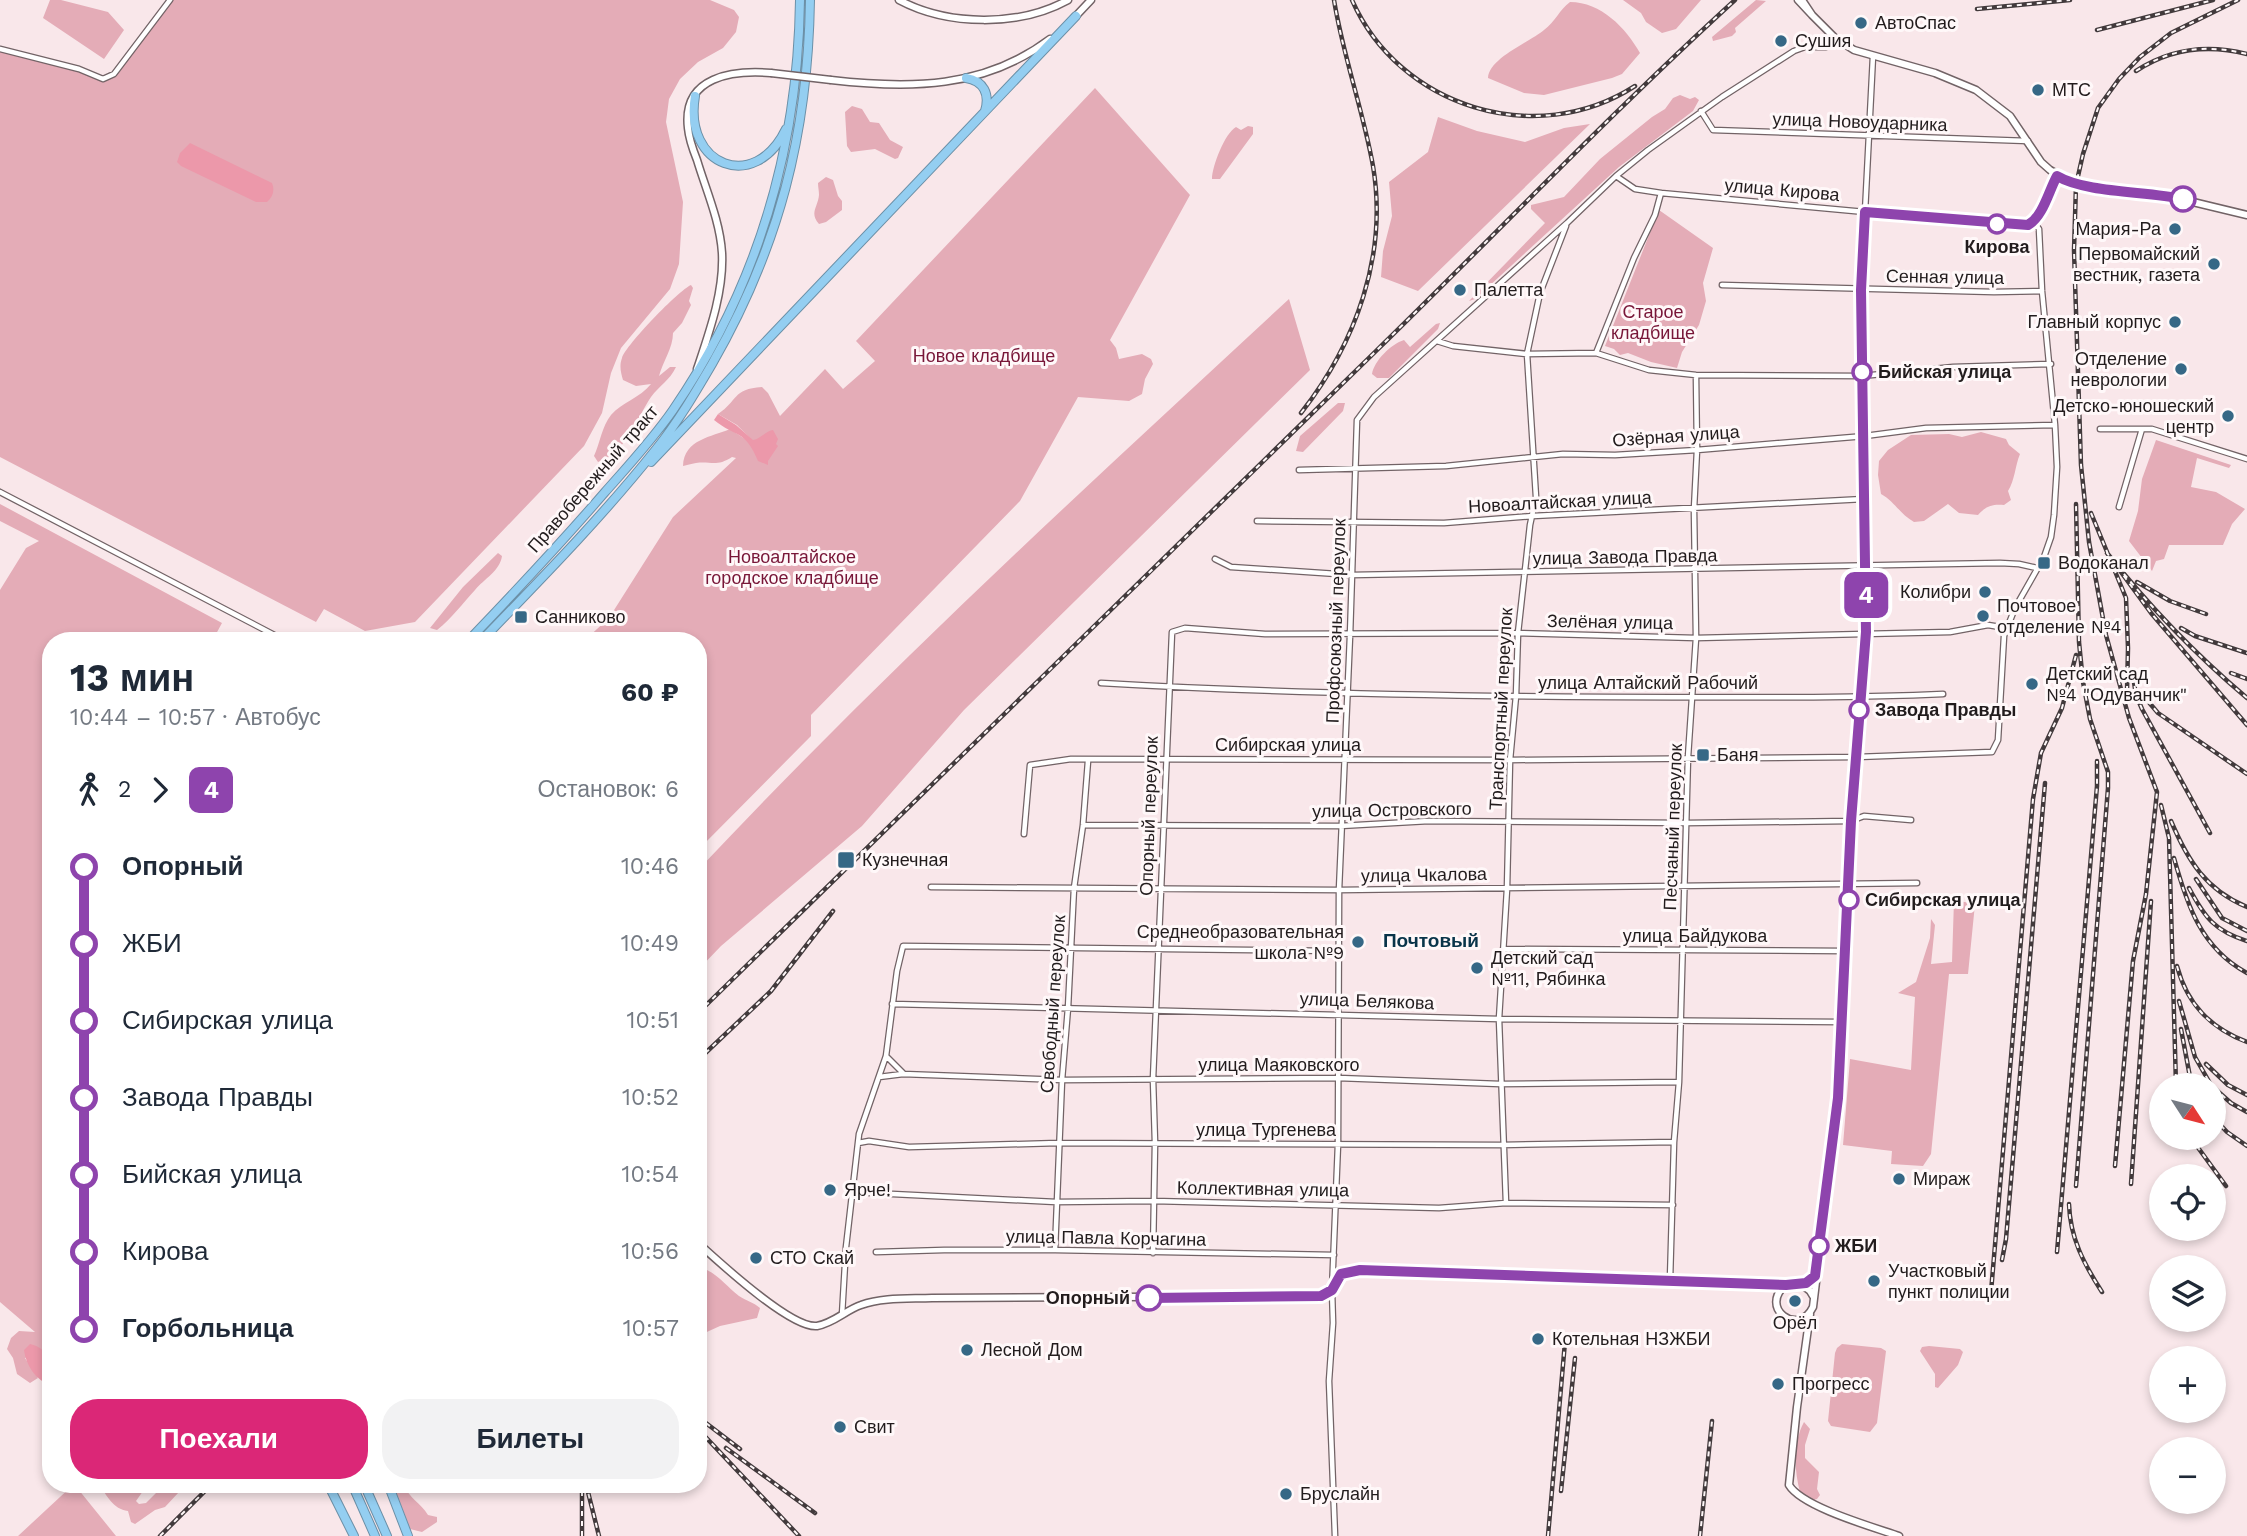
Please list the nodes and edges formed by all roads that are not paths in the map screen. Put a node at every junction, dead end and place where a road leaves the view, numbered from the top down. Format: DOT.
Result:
graph roads {
  1 [pos="170,0"];
  2 [pos="800,0"];
  3 [pos="810,0"];
  4 [pos="899,0"];
  5 [pos="1068,0"];
  6 [pos="1091,0"];
  7 [pos="1800,0"];
  8 [pos="1076,16"];
  9 [pos="1835,38"];
  10 [pos="0,48"];
  11 [pos="1873,56"];
  12 [pos="966,78"];
  13 [pos="695,96"];
  14 [pos="1701,111"];
  15 [pos="793,113"];
  16 [pos="980,119"];
  17 [pos="1870,136"];
  18 [pos="2028,141"];
  19 [pos="1616,176"];
  20 [pos="2057,176"];
  21 [pos="1661,193"];
  22 [pos="1865,212"];
  23 [pos="2247,215"];
  24 [pos="2034,222"];
  25 [pos="1567,223"];
  26 [pos="1722,285"];
  27 [pos="1861,290"];
  28 [pos="2042,291"];
  29 [pos="1437,341"];
  30 [pos="1596,353"];
  31 [pos="1527,354"];
  32 [pos="2051,364"];
  33 [pos="695,374"];
  34 [pos="1696,375"];
  35 [pos="1862,376"];
  36 [pos="2055,425"];
  37 [pos="2100,429"];
  38 [pos="2142,429"];
  39 [pos="1865,436"];
  40 [pos="1697,450"];
  41 [pos="1534,456"];
  42 [pos="2247,459"];
  43 [pos="1298,470"];
  44 [pos="1356,470"];
  45 [pos="0,492"];
  46 [pos="1864,499"];
  47 [pos="2119,507"];
  48 [pos="1694,509"];
  49 [pos="1533,516"];
  50 [pos="1257,521"];
  51 [pos="1354,523"];
  52 [pos="589,527"];
  53 [pos="1215,559"];
  54 [pos="1866,567"];
  55 [pos="2037,568"];
  56 [pos="1696,570"];
  57 [pos="1524,573"];
  58 [pos="1352,575"];
  59 [pos="2006,628"];
  60 [pos="269,632"];
  61 [pos="476,632"];
  62 [pos="490,632"];
  63 [pos="1171,632"];
  64 [pos="1866,632"];
  65 [pos="1518,633"];
  66 [pos="1350,636"];
  67 [pos="1696,638"];
  68 [pos="1101,683"];
  69 [pos="1168,687"];
  70 [pos="1348,693"];
  71 [pos="1943,694"];
  72 [pos="1516,696"];
  73 [pos="1692,697"];
  74 [pos="1860,698"];
  75 [pos="1688,757"];
  76 [pos="1857,757"];
  77 [pos="1344,758"];
  78 [pos="1167,759"];
  79 [pos="1088,761"];
  80 [pos="1510,761"];
  81 [pos="1911,820"];
  82 [pos="1851,821"];
  83 [pos="1509,822"];
  84 [pos="1686,823"];
  85 [pos="1083,825"];
  86 [pos="1164,826"];
  87 [pos="1340,826"];
  88 [pos="1024,834"];
  89 [pos="1850,883"];
  90 [pos="1917,883"];
  91 [pos="1684,886"];
  92 [pos="931,887"];
  93 [pos="1074,888"];
  94 [pos="1507,888"];
  95 [pos="1161,889"];
  96 [pos="1339,890"];
  97 [pos="1503,948"];
  98 [pos="1070,950"];
  99 [pos="1157,950"];
  100 [pos="1684,950"];
  101 [pos="1338,951"];
  102 [pos="1846,951"];
  103 [pos="892,1003"];
  104 [pos="1068,1008"];
  105 [pos="1155,1010"];
  106 [pos="1338,1014"];
  107 [pos="1499,1019"];
  108 [pos="1681,1019"];
  109 [pos="1841,1022"];
  110 [pos="886,1056"];
  111 [pos="903,1074"];
  112 [pos="879,1077"];
  113 [pos="1338,1078"];
  114 [pos="1153,1079"];
  115 [pos="1062,1080"];
  116 [pos="1679,1082"];
  117 [pos="1500,1084"];
  118 [pos="1674,1142"];
  119 [pos="858,1143"];
  120 [pos="1058,1143"];
  121 [pos="1155,1143"];
  122 [pos="1338,1144"];
  123 [pos="1502,1145"];
  124 [pos="852,1192"];
  125 [pos="1154,1201"];
  126 [pos="1056,1202"];
  127 [pos="1506,1203"];
  128 [pos="1336,1204"];
  129 [pos="1673,1205"];
  130 [pos="1055,1250"];
  131 [pos="707,1251"];
  132 [pos="876,1252"];
  133 [pos="1153,1253"];
  134 [pos="1334,1255"];
  135 [pos="1815,1276"];
  136 [pos="1670,1280"];
  137 [pos="1764,1284"];
  138 [pos="1801,1284"];
  139 [pos="1786,1285"];
  140 [pos="1332,1290"];
  141 [pos="1777,1296"];
  142 [pos="1813,1296"];
  143 [pos="1811,1311"];
  144 [pos="842,1315"];
  145 [pos="1795,1320"];
  146 [pos="1808,1325"];
  147 [pos="332,1493"];
  148 [pos="356,1493"];
  149 [pos="368,1493"];
  150 [pos="391,1493"];
  151 [pos="387,1535"];
  152 [pos="354,1536"];
  153 [pos="375,1536"];
  154 [pos="408,1536"];
  155 [pos="1335,1536"];
  156 [pos="1899,1536"];
  1 -- 10 [label="street"];
  2 -- 15 [label="highway, Правобережный тракт"];
  3 -- 52 [label="highway, Правобережный тракт"];
  4 -- 5 [label="street"];
  6 -- 8 [label="street"];
  7 -- 9 [label="street"];
  8 -- 12 [label="street"];
  8 -- 16 [label="highway"];
  9 -- 11 [label="street"];
  9 -- 14 [label="street"];
  11 -- 17 [label="street"];
  11 -- 18 [label="street"];
  12 -- 13 [label="street, bridge"];
  12 -- 16 [label="highway"];
  13 -- 15 [label="highway"];
  13 -- 33 [label="street"];
  14 -- 17 [label="street, улица Новоударника"];
  14 -- 19 [label="street"];
  15 -- 33 [label="highway, Правобережный тракт"];
  16 -- 52 [label="highway"];
  17 -- 18 [label="street, улица Новоударника"];
  17 -- 22 [label="street"];
  18 -- 20 [label="street"];
  19 -- 21 [label="street, улица Кирова"];
  19 -- 25 [label="street"];
  20 -- 23 [label="street"];
  20 -- 24 [label="street"];
  21 -- 22 [label="street, улица Кирова"];
  21 -- 30 [label="street"];
  22 -- 24 [label="street, улица Кирова"];
  22 -- 27 [label="street"];
  24 -- 28 [label="street"];
  25 -- 29 [label="street"];
  25 -- 31 [label="street, Транспортный переулок"];
  26 -- 27 [label="street, Сенная улица"];
  27 -- 28 [label="street, Сенная улица"];
  27 -- 35 [label="street"];
  28 -- 32 [label="street"];
  29 -- 31 [label="street"];
  29 -- 44 [label="street, Профсоюзный переулок"];
  30 -- 31 [label="street"];
  30 -- 34 [label="street"];
  31 -- 41 [label="street, Транспортный переулок"];
  32 -- 35 [label="street"];
  32 -- 36 [label="street"];
  33 -- 61 [label="highway, Правобережный тракт"];
  34 -- 35 [label="street"];
  34 -- 40 [label="street, Песчаный переулок"];
  35 -- 39 [label="street"];
  36 -- 39 [label="street, Озёрная улица"];
  36 -- 55 [label="street"];
  37 -- 38 [label="street"];
  38 -- 42 [label="street"];
  38 -- 47 [label="street"];
  39 -- 40 [label="street, Озёрная улица"];
  39 -- 46 [label="street"];
  40 -- 41 [label="street, Озёрная улица"];
  40 -- 48 [label="street, Песчаный переулок"];
  41 -- 44 [label="street, Озёрная улица"];
  41 -- 49 [label="street, Транспортный переулок"];
  43 -- 44 [label="street, Озёрная улица"];
  44 -- 51 [label="street, Профсоюзный переулок"];
  45 -- 60 [label="street"];
  46 -- 48 [label="street, Новоалтайская улица"];
  46 -- 54 [label="street"];
  48 -- 49 [label="street, Новоалтайская улица"];
  48 -- 56 [label="street, Песчаный переулок"];
  49 -- 51 [label="street, Новоалтайская улица"];
  49 -- 57 [label="street, Транспортный переулок"];
  50 -- 51 [label="street, Новоалтайская улица"];
  51 -- 58 [label="street, Профсоюзный переулок"];
  52 -- 62 [label="highway, Правобережный тракт"];
  53 -- 58 [label="street, улица Завода Правда"];
  54 -- 55 [label="street, улица Завода Правда"];
  54 -- 56 [label="street, улица Завода Правда"];
  54 -- 64 [label="street"];
  55 -- 59 [label="street"];
  56 -- 57 [label="street, улица Завода Правда"];
  56 -- 67 [label="street, Песчаный переулок"];
  57 -- 58 [label="street, улица Завода Правда"];
  57 -- 65 [label="street, Транспортный переулок"];
  58 -- 66 [label="street, Профсоюзный переулок"];
  59 -- 64 [label="street, Зелёная улица"];
  59 -- 76 [label="street, Сибирская улица"];
  63 -- 66 [label="street, Зелёная улица"];
  63 -- 69 [label="street, Опорный переулок"];
  64 -- 67 [label="street, Зелёная улица"];
  64 -- 74 [label="street"];
  65 -- 66 [label="street, Зелёная улица"];
  65 -- 67 [label="street, Зелёная улица"];
  65 -- 72 [label="street, Транспортный переулок"];
  66 -- 70 [label="street, Профсоюзный переулок"];
  67 -- 73 [label="street, Песчаный переулок"];
  68 -- 69 [label="street, улица Алтайский Рабочий"];
  69 -- 70 [label="street, улица Алтайский Рабочий"];
  69 -- 78 [label="street, Опорный переулок"];
  70 -- 72 [label="street, улица Алтайский Рабочий"];
  70 -- 77 [label="street, Профсоюзный переулок"];
  71 -- 74 [label="street, улица Алтайский Рабочий"];
  72 -- 73 [label="street, улица Алтайский Рабочий"];
  72 -- 80 [label="street, Транспортный переулок"];
  73 -- 74 [label="street, улица Алтайский Рабочий"];
  73 -- 75 [label="street, Песчаный переулок"];
  74 -- 76 [label="street"];
  75 -- 76 [label="street, Сибирская улица"];
  75 -- 80 [label="street, Сибирская улица"];
  75 -- 84 [label="street, Песчаный переулок"];
  76 -- 82 [label="street"];
  77 -- 78 [label="street, Сибирская улица"];
  77 -- 80 [label="street, Сибирская улица"];
  77 -- 87 [label="street, Профсоюзный переулок"];
  78 -- 79 [label="street, Сибирская улица"];
  78 -- 86 [label="street, Опорный переулок"];
  79 -- 85 [label="street, Свободный переулок"];
  79 -- 88 [label="street, Сибирская улица"];
  80 -- 83 [label="street, Транспортный переулок"];
  81 -- 82 [label="street, улица Островского"];
  82 -- 84 [label="street, улица Островского"];
  82 -- 89 [label="street"];
  83 -- 84 [label="street, улица Островского"];
  83 -- 87 [label="street, улица Островского"];
  83 -- 94 [label="street, Транспортный переулок"];
  84 -- 91 [label="street, Песчаный переулок"];
  85 -- 86 [label="street, улица Островского"];
  85 -- 93 [label="street, Свободный переулок"];
  86 -- 87 [label="street, улица Островского"];
  86 -- 95 [label="street, Опорный переулок"];
  87 -- 96 [label="street, Профсоюзный переулок"];
  89 -- 90 [label="street, улица Чкалова"];
  89 -- 91 [label="street, улица Чкалова"];
  89 -- 102 [label="street"];
  91 -- 94 [label="street, улица Чкалова"];
  91 -- 100 [label="street, Песчаный переулок"];
  92 -- 93 [label="street, улица Чкалова"];
  93 -- 95 [label="street, улица Чкалова"];
  93 -- 98 [label="street, Свободный переулок"];
  94 -- 96 [label="street, улица Чкалова"];
  94 -- 97 [label="street, Транспортный переулок"];
  95 -- 96 [label="street, улица Чкалова"];
  95 -- 99 [label="street, Опорный переулок"];
  96 -- 101 [label="street, Профсоюзный переулок"];
  97 -- 100 [label="street, улица Байдукова"];
  97 -- 107 [label="street, Транспортный переулок"];
  98 -- 99 [label="street"];
  98 -- 103 [label="street"];
  98 -- 104 [label="street, Свободный переулок"];
  99 -- 101 [label="street"];
  99 -- 105 [label="street, Опорный переулок"];
  100 -- 102 [label="street, улица Байдукова"];
  100 -- 108 [label="street, Песчаный переулок"];
  101 -- 106 [label="street, Профсоюзный переулок"];
  102 -- 109 [label="street"];
  103 -- 104 [label="street, улица Белякова"];
  103 -- 110 [label="street"];
  104 -- 105 [label="street, улица Белякова"];
  104 -- 115 [label="street, Свободный переулок"];
  105 -- 106 [label="street, улица Белякова"];
  105 -- 114 [label="street, Опорный переулок"];
  106 -- 107 [label="street, улица Белякова"];
  106 -- 113 [label="street, Профсоюзный переулок"];
  107 -- 108 [label="street, улица Белякова"];
  107 -- 117 [label="street, Транспортный переулок"];
  108 -- 109 [label="street, улица Белякова"];
  108 -- 116 [label="street, Песчаный переулок"];
  109 -- 135 [label="street"];
  110 -- 111 [label="street"];
  110 -- 112 [label="street"];
  111 -- 112 [label="street, улица Маяковского"];
  111 -- 115 [label="street, улица Маяковского"];
  112 -- 119 [label="street"];
  113 -- 114 [label="street, улица Маяковского"];
  113 -- 117 [label="street, улица Маяковского"];
  113 -- 122 [label="street, Профсоюзный переулок"];
  114 -- 115 [label="street, улица Маяковского"];
  114 -- 121 [label="street, Опорный переулок"];
  115 -- 120 [label="street, Свободный переулок"];
  116 -- 117 [label="street, улица Маяковского"];
  116 -- 118 [label="street, Песчаный переулок"];
  117 -- 123 [label="street, Транспортный переулок"];
  118 -- 123 [label="street, улица Тургенева"];
  118 -- 129 [label="street, Песчаный переулок"];
  119 -- 120 [label="street, улица Тургенева"];
  119 -- 124 [label="street"];
  120 -- 121 [label="street, улица Тургенева"];
  120 -- 126 [label="street, Свободный переулок"];
  121 -- 122 [label="street, улица Тургенева"];
  121 -- 125 [label="street, Опорный переулок"];
  122 -- 123 [label="street, улица Тургенева"];
  122 -- 128 [label="street, Профсоюзный переулок"];
  123 -- 127 [label="street, Транспортный переулок"];
  124 -- 126 [label="street, Коллективная улица"];
  124 -- 144 [label="street"];
  125 -- 126 [label="street, Коллективная улица"];
  125 -- 128 [label="street, Коллективная улица"];
  125 -- 133 [label="street, Опорный переулок"];
  126 -- 130 [label="street, Свободный переулок"];
  127 -- 128 [label="street, Коллективная улица"];
  127 -- 129 [label="street, Коллективная улица"];
  128 -- 134 [label="street, Профсоюзный переулок"];
  129 -- 136 [label="street, Песчаный переулок"];
  130 -- 132 [label="street, улица Павла Корчагина"];
  130 -- 133 [label="street, улица Павла Корчагина"];
  131 -- 144 [label="street"];
  133 -- 134 [label="street, улица Павла Корчагина"];
  134 -- 140 [label="street, Профсоюзный переулок"];
  135 -- 138 [label="street"];
  135 -- 142 [label="street"];
  136 -- 137 [label="street"];
  136 -- 140 [label="street"];
  137 -- 139 [label="street"];
  137 -- 141 [label="street"];
  138 -- 139 [label="street"];
  138 -- 142 [label="street"];
  139 -- 141 [label="street"];
  140 -- 144 [label="street"];
  140 -- 155 [label="street, Профсоюзный переулок"];
  141 -- 145 [label="street"];
  142 -- 143 [label="street"];
  143 -- 145 [label="street"];
  143 -- 146 [label="street"];
  145 -- 146 [label="street"];
  146 -- 156 [label="street"];
  147 -- 152 [label="highway"];
  148 -- 153 [label="highway"];
  149 -- 151 [label="highway"];
  150 -- 154 [label="highway"];
}
